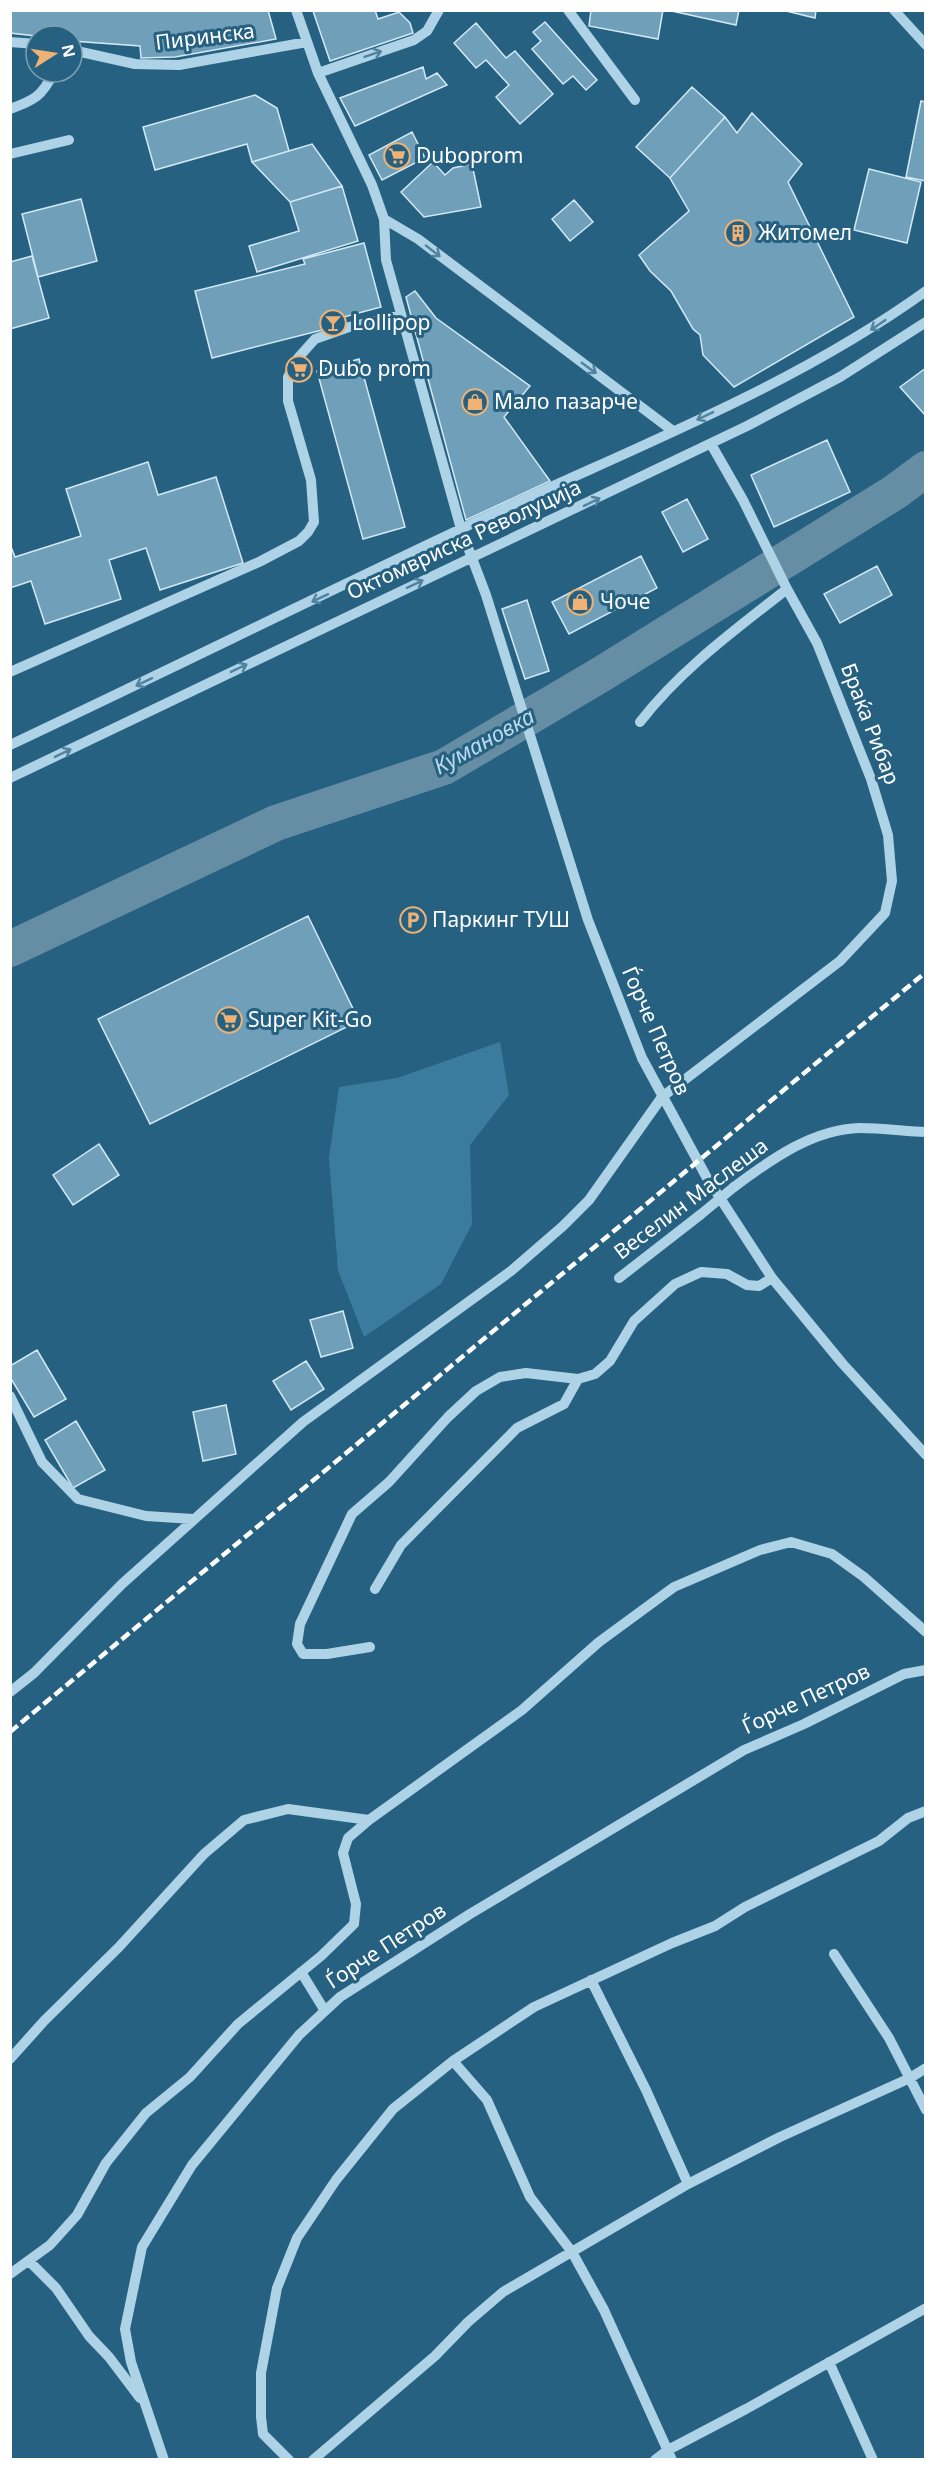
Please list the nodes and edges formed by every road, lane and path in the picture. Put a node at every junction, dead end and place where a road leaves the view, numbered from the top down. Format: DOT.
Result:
graph roads {
  1 [pos="296,10"];
  2 [pos="439,10"];
  3 [pos="568,10"];
  4 [pos="894,10"];
  5 [pos="307,42"];
  6 [pos="926,45"];
  7 [pos="84,53"];
  8 [pos="318,73"];
  9 [pos="48,84"];
  10 [pos="635,100"];
  11 [pos="10,109"];
  12 [pos="69,140"];
  13 [pos="10,154"];
  14 [pos="384,219"];
  15 [pos="926,291"];
  16 [pos="400,315"];
  17 [pos="926,322"];
  18 [pos="672,431"];
  19 [pos="711,444"];
  20 [pos="461,529"];
  21 [pos="471,558"];
  22 [pos="787,589"];
  23 [pos="10,672"];
  24 [pos="640,722"];
  25 [pos="10,745"];
  26 [pos="10,778"];
  27 [pos="662,1097"];
  28 [pos="926,1132"];
  29 [pos="619,1278"];
  30 [pos="772,1278"];
  31 [pos="578,1379"];
  32 [pos="10,1396"];
  33 [pos="926,1455"];
  34 [pos="193,1519"];
  35 [pos="375,1589"];
  36 [pos="926,1632"];
  37 [pos="370,1647"];
  38 [pos="926,1670"];
  39 [pos="10,1692"];
  40 [pos="926,1811"];
  41 [pos="369,1820"];
  42 [pos="834,1954"];
  43 [pos="301,1972"];
  44 [pos="591,1980"];
  45 [pos="324,2012"];
  46 [pos="10,2059"];
  47 [pos="453,2061"];
  48 [pos="926,2068"];
  49 [pos="910,2078"];
  50 [pos="926,2110"];
  51 [pos="688,2184"];
  52 [pos="572,2252"];
  53 [pos="29,2261"];
  54 [pos="10,2274"];
  55 [pos="926,2308"];
  56 [pos="830,2362"];
  57 [pos="147,2407"];
  58 [pos="670,2455"];
  59 [pos="164,2460"];
  60 [pos="289,2460"];
  61 [pos="313,2460"];
  62 [pos="655,2460"];
  63 [pos="873,2460"];
  1 -- 5 [label="street, Ѓорче Петров"];
  8 -- 2 [label="street, one-way"];
  3 -- 10 [label="street"];
  4 -- 6 [label="street"];
  5 -- 7 [label="street, Пиринска"];
  5 -- 8 [label="street, Ѓорче Петров"];
  8 -- 14 [label="street, Ѓорче Петров"];
  9 -- 11 [label="street"];
  12 -- 13 [label="street"];
  14 -- 16 [label="street, Ѓорче Петров"];
  14 -- 18 [label="street, one-way"];
  15 -- 18 [label="street, Октомвриска Револуција, one-way"];
  16 -- 20 [label="street, Ѓорче Петров"];
  16 -- 23 [label="street"];
  17 -- 19 [label="street, Октомвриска Револуција"];
  18 -- 20 [label="street, Октомвриска Револуција"];
  21 -- 19 [label="street, Октомвриска Револуција, one-way"];
  19 -- 22 [label="street, Браќа Рибар"];
  20 -- 21 [label="street, Ѓорче Петров"];
  20 -- 25 [label="street, Октомвриска Револуција, one-way"];
  26 -- 21 [label="street, Октомвриска Револуција, one-way"];
  21 -- 27 [label="street, Ѓорче Петров"];
  22 -- 24 [label="street"];
  22 -- 27 [label="street, Браќа Рибар"];
  27 -- 30 [label="street, Ѓорче Петров"];
  27 -- 34 [label="street, Браќа Рибар"];
  28 -- 29 [label="street, Веселин Маслеша, bridge"];
  30 -- 31 [label="street"];
  30 -- 33 [label="street, Ѓорче Петров"];
  31 -- 35 [label="street"];
  31 -- 37 [label="street"];
  32 -- 34 [label="street"];
  34 -- 39 [label="street, Браќа Рибар"];
  36 -- 41 [label="street"];
  38 -- 45 [label="street, Ѓорче Петров"];
  40 -- 44 [label="street"];
  41 -- 43 [label="street"];
  41 -- 46 [label="street"];
  42 -- 49 [label="street"];
  43 -- 45 [label="street"];
  43 -- 53 [label="street"];
  44 -- 47 [label="street"];
  44 -- 51 [label="street"];
  45 -- 57 [label="street, Ѓорче Петров"];
  47 -- 52 [label="street"];
  47 -- 60 [label="street"];
  48 -- 49 [label="street"];
  49 -- 50 [label="street"];
  49 -- 51 [label="street"];
  51 -- 52 [label="street"];
  52 -- 58 [label="street"];
  52 -- 61 [label="street"];
  53 -- 54 [label="street"];
  53 -- 57 [label="street"];
  55 -- 56 [label="street"];
  56 -- 58 [label="street"];
  56 -- 63 [label="street"];
  57 -- 59 [label="street, Ѓорче Петров"];
  58 -- 62 [label="street"];
}
